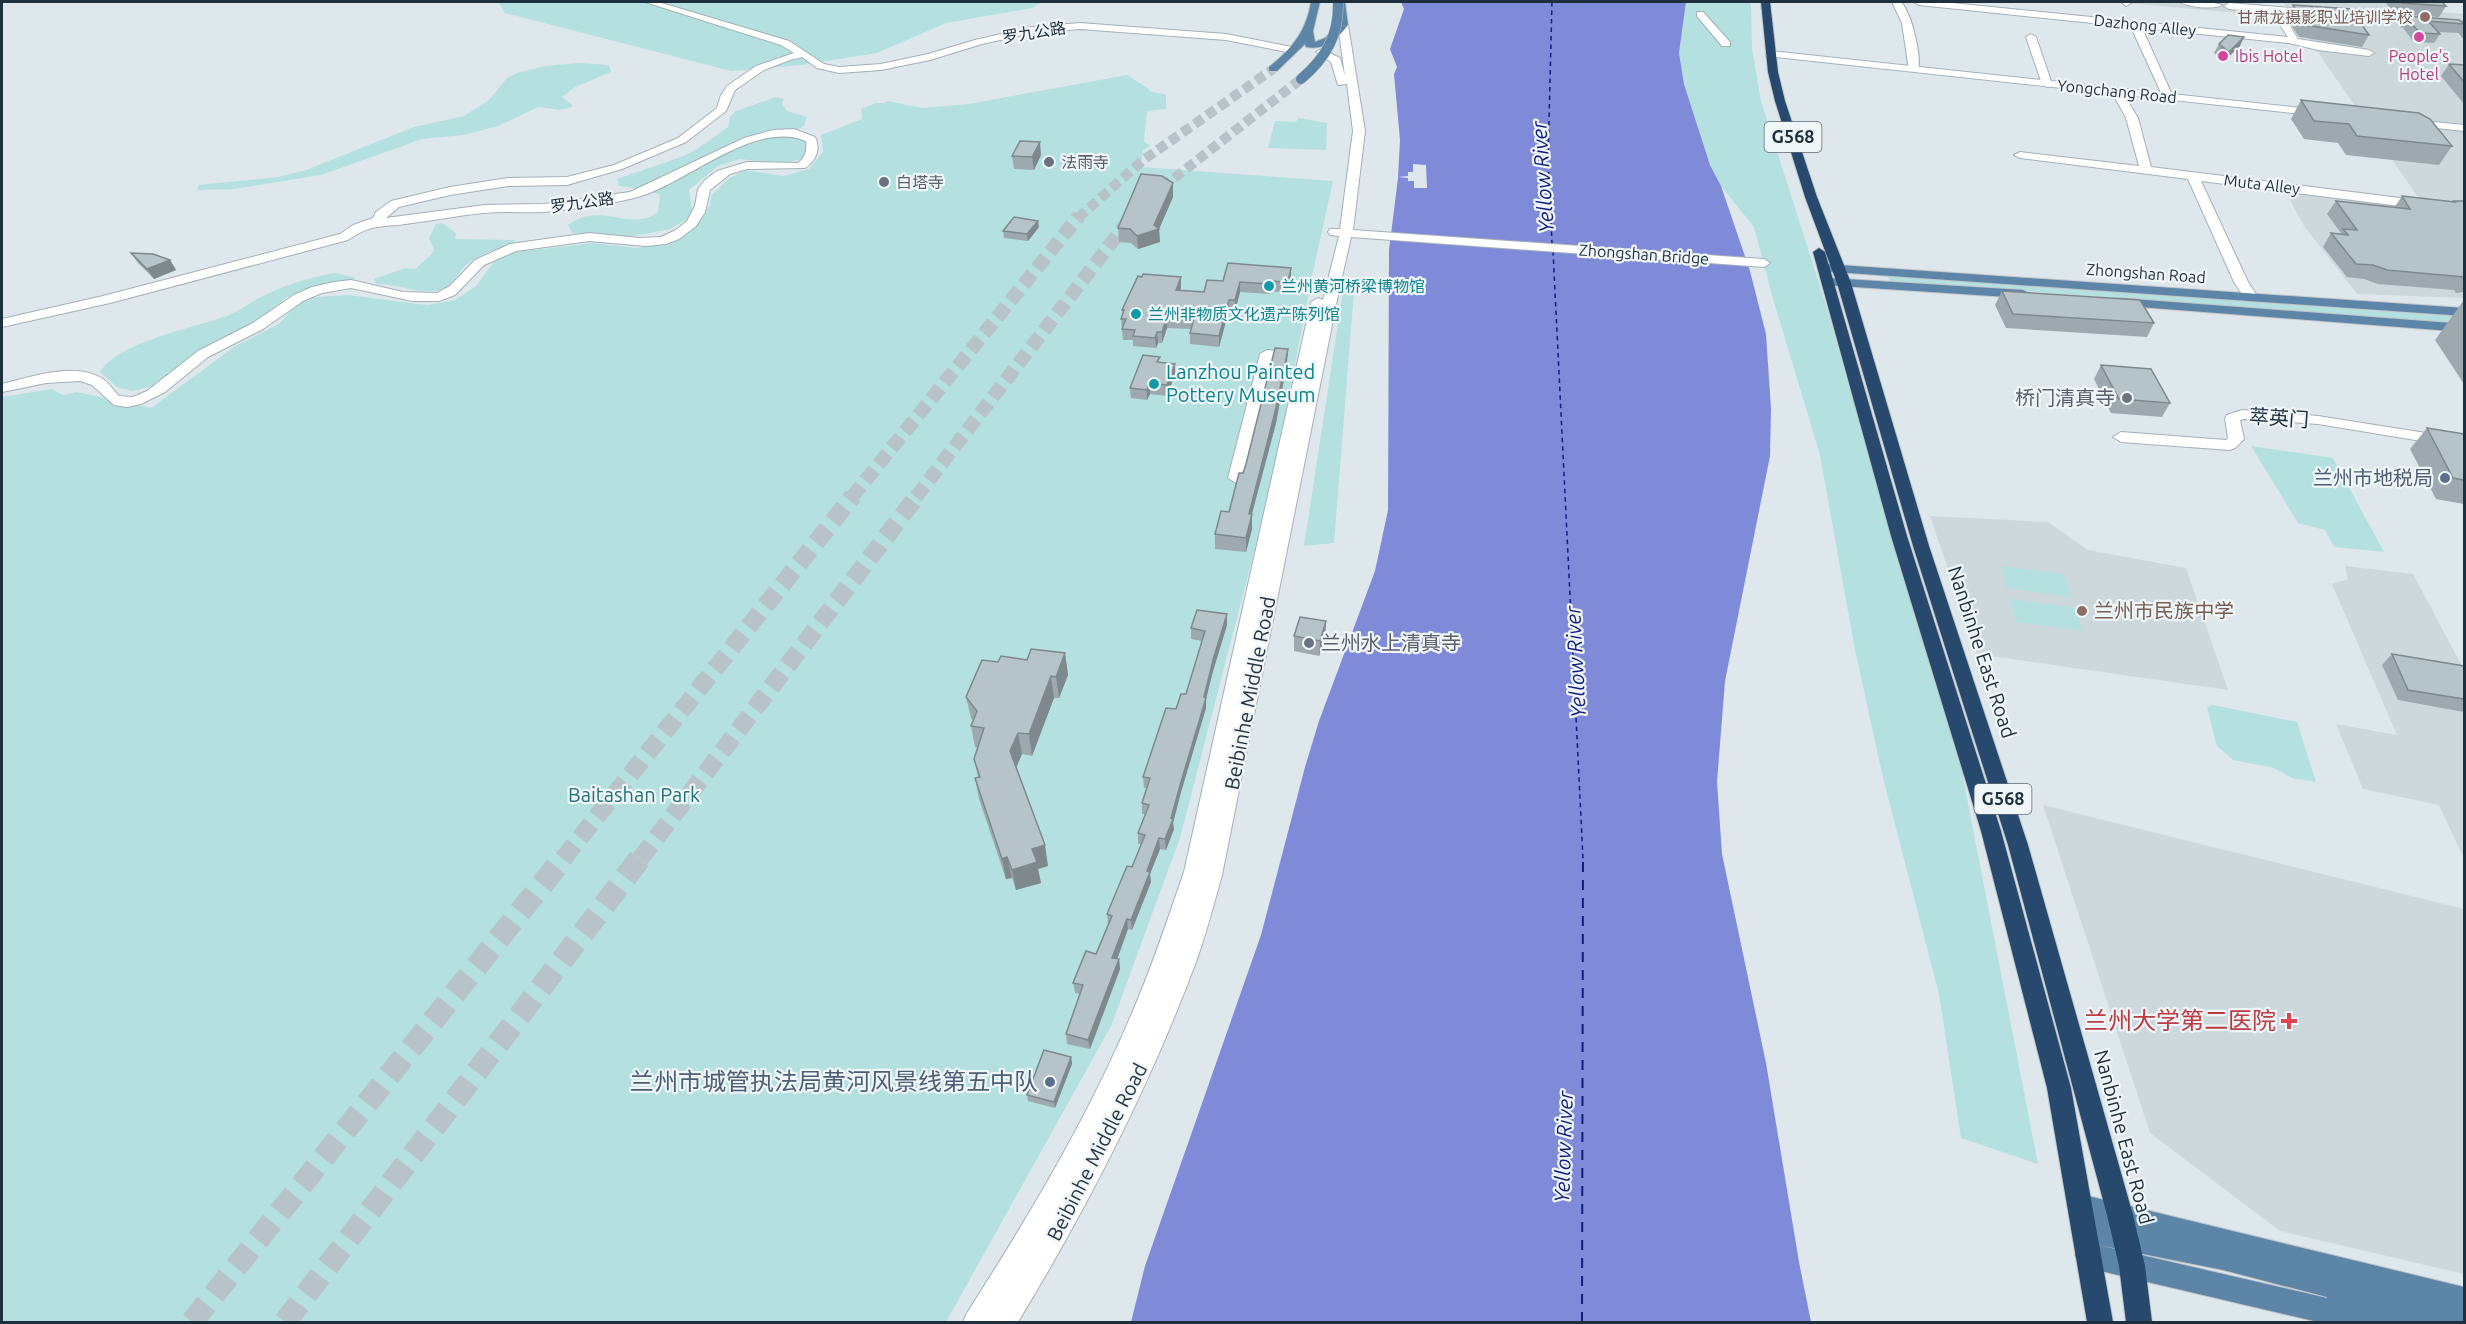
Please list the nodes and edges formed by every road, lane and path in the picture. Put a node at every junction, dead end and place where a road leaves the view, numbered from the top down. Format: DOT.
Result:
graph roads {
  1 [pos="650,2"];
  2 [pos="1315,2"];
  3 [pos="1339,2"];
  4 [pos="1757,2"];
  5 [pos="1765,2"];
  6 [pos="1896,2"];
  7 [pos="1919,2"];
  8 [pos="2185,2"];
  9 [pos="2217,4"];
  10 [pos="2229,6"];
  11 [pos="2440,9"];
  12 [pos="2275,10"];
  13 [pos="1700,14"];
  14 [pos="2320,14"];
  15 [pos="2394,19"];
  16 [pos="2135,24"];
  17 [pos="2453,24"];
  18 [pos="2464,24"];
  19 [pos="1343,25"];
  20 [pos="1309,32"];
  21 [pos="2031,37"];
  22 [pos="2289,40"];
  23 [pos="1726,44"];
  24 [pos="1292,50"];
  25 [pos="2369,53"];
  26 [pos="804,54"];
  27 [pos="1346,54"];
  28 [pos="1770,54"];
  29 [pos="1273,69"];
  30 [pos="1914,70"];
  31 [pos="1301,79"];
  32 [pos="2047,84"];
  33 [pos="2117,92"];
  34 [pos="2168,97"];
  35 [pos="2332,114"];
  36 [pos="2398,121"];
  37 [pos="2456,128"];
  38 [pos="2020,155"];
  39 [pos="2146,169"];
  40 [pos="2193,176"];
  41 [pos="2464,210"];
  42 [pos="379,220"];
  43 [pos="1340,232"];
  44 [pos="1764,263"];
  45 [pos="1834,275"];
  46 [pos="2251,297"];
  47 [pos="2464,312"];
  48 [pos="2,323"];
  49 [pos="2464,328"];
  50 [pos="1280,355"];
  51 [pos="2,388"];
  52 [pos="2121,437"];
  53 [pos="2464,444"];
  54 [pos="1236,477"];
  55 [pos="1264,579"];
  56 [pos="2084,1232"];
  57 [pos="2126,1241"];
  58 [pos="2224,1264"];
  59 [pos="2464,1300"];
  60 [pos="2464,1320"];
  61 [pos="976,1323"];
  62 [pos="1004,1323"];
  63 [pos="2100,1323"];
  64 [pos="2139,1323"];
  65 [pos="2368,1323"];
  66 [pos="2425,1323"];
  1 -- 26 [label="street"];
  2 -- 20 [label="main road"];
  3 -- 19 [label="main road"];
  3 -- 31 [label="main road, bridge"];
  4 -- 45 [label="highway, Nanbinhe East Road / G568"];
  5 -- 28 [label="highway, Nanbinhe East Road / G568"];
  6 -- 30 [label="street"];
  7 -- 16 [label="street, Dazhong Alley"];
  8 -- 9 [label="street"];
  10 -- 12 [label="street"];
  11 -- 17 [label="street"];
  12 -- 14 [label="street"];
  12 -- 22 [label="street"];
  13 -- 23 [label="street"];
  15 -- 17 [label="street"];
  16 -- 22 [label="street, Dazhong Alley"];
  16 -- 34 [label="street"];
  17 -- 18 [label="street"];
  19 -- 20 [label="main road"];
  19 -- 27 [label="street, Beibinhe Middle Road"];
  20 -- 24 [label="main road"];
  21 -- 32 [label="street"];
  22 -- 25 [label="street, Dazhong Alley"];
  24 -- 26 [label="street, 罗九公路"];
  24 -- 29 [label="main road"];
  26 -- 42 [label="street, 罗九公路"];
  27 -- 43 [label="street, Beibinhe Middle Road"];
  27 -- 43 [label="street, Beibinhe Middle Road"];
  28 -- 30 [label="street, Yongchang Road"];
  28 -- 45 [label="highway, Nanbinhe East Road / G568"];
  30 -- 32 [label="street, Yongchang Road"];
  32 -- 33 [label="street, Yongchang Road"];
  33 -- 34 [label="street, Yongchang Road"];
  33 -- 39 [label="street"];
  34 -- 35 [label="street, Yongchang Road"];
  36 -- 37 [label="street"];
  38 -- 39 [label="street"];
  39 -- 40 [label="street"];
  40 -- 41 [label="street, Muta Alley"];
  40 -- 46 [label="street, Muta Alley"];
  42 -- 48 [label="street"];
  42 -- 51 [label="street, 罗九公路"];
  43 -- 44 [label="street, Zhongshan Bridge"];
  43 -- 55 [label="street, Beibinhe Middle Road"];
  45 -- 46 [label="main road, Zhongshan Road"];
  45 -- 49 [label="main road, Zhongshan Road"];
  45 -- 56 [label="highway, Nanbinhe East Road / G568"];
  45 -- 57 [label="highway, Nanbinhe East Road / G568"];
  46 -- 47 [label="main road, Zhongshan Road"];
  50 -- 54 [label="street"];
  52 -- 53 [label="street, 萃英门"];
  55 -- 61 [label="street, Beibinhe Middle Road"];
  55 -- 62 [label="street, Beibinhe Middle Road"];
  56 -- 57 [label="main road"];
  56 -- 57 [label="main road"];
  56 -- 63 [label="highway, Nanbinhe East Road / G568"];
  57 -- 58 [label="main road"];
  57 -- 59 [label="main road"];
  57 -- 64 [label="highway, Nanbinhe East Road / G568"];
  57 -- 65 [label="main road"];
  58 -- 60 [label="main road"];
  58 -- 66 [label="main road"];
}
